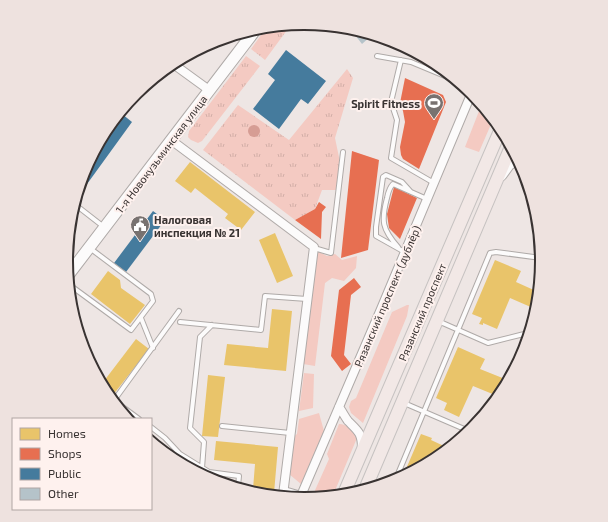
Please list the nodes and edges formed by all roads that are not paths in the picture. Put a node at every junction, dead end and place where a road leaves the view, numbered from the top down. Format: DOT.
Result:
graph roads {
  1 [pos="250,36"];
  2 [pos="377,56"];
  3 [pos="401,60"];
  4 [pos="178,68"];
  5 [pos="438,73"];
  6 [pos="209,90"];
  7 [pos="469,100"];
  8 [pos="498,136"];
  9 [pos="171,140"];
  10 [pos="342,152"];
  11 [pos="508,154"];
  12 [pos="512,162"];
  13 [pos="498,178"];
  14 [pos="434,183"];
  15 [pos="411,192"];
  16 [pos="427,199"];
  17 [pos="79,208"];
  18 [pos="104,228"];
  19 [pos="89,248"];
  20 [pos="314,248"];
  21 [pos="403,251"];
  22 [pos="535,257"];
  23 [pos="73,269"];
  24 [pos="75,289"];
  25 [pos="307,299"];
  26 [pos="179,311"];
  27 [pos="141,318"];
  28 [pos="437,321"];
  29 [pos="180,322"];
  30 [pos="212,325"];
  31 [pos="458,330"];
  32 [pos="523,334"];
  33 [pos="153,348"];
  34 [pos="117,396"];
  35 [pos="402,402"];
  36 [pos="340,407"];
  37 [pos="129,411"];
  38 [pos="424,412"];
  39 [pos="138,418"];
  40 [pos="222,426"];
  41 [pos="463,428"];
  42 [pos="152,429"];
  43 [pos="291,433"];
  44 [pos="362,452"];
  45 [pos="177,454"];
  46 [pos="180,454"];
  47 [pos="202,468"];
  48 [pos="399,471"];
  49 [pos="213,473"];
  50 [pos="238,482"];
  51 [pos="368,483"];
  52 [pos="346,488"];
  53 [pos="283,491"];
  54 [pos="302,492"];
  1 -- 6 [label="street, 1-я Новокузьминская улица"];
  2 -- 3 [label="lane"];
  3 -- 5 [label="lane"];
  3 -- 14 [label="lane"];
  4 -- 6 [label="street"];
  6 -- 9 [label="street, 1-я Новокузьминская улица"];
  7 -- 14 [label="street, Рязанский проспект (дублёр)"];
  8 -- 44 [label="main road, Рязанский проспект"];
  9 -- 18 [label="street, 1-я Новокузьминская улица"];
  9 -- 20 [label="street"];
  10 -- 20 [label="lane"];
  11 -- 13 [label="main road, Рязанский проспект"];
  12 -- 13 [label="street"];
  13 -- 28 [label="main road, Рязанский проспект"];
  14 -- 16 [label="street, Рязанский проспект (дублёр)"];
  15 -- 16 [label="lane"];
  15 -- 21 [label="lane"];
  15 -- 21 [label="lane"];
  16 -- 21 [label="street, Рязанский проспект (дублёр)"];
  17 -- 18 [label="lane"];
  18 -- 19 [label="street, 1-я Новокузьминская улица"];
  19 -- 23 [label="street, 1-я Новокузьминская улица"];
  19 -- 27 [label="lane"];
  20 -- 25 [label="street"];
  21 -- 36 [label="street, Рязанский проспект (дублёр)"];
  22 -- 31 [label="lane"];
  24 -- 27 [label="lane"];
  25 -- 30 [label="lane"];
  25 -- 43 [label="street"];
  26 -- 33 [label="lane"];
  27 -- 33 [label="lane"];
  28 -- 31 [label="lane"];
  28 -- 35 [label="main road, Рязанский проспект"];
  29 -- 30 [label="lane"];
  30 -- 47 [label="lane"];
  31 -- 32 [label="lane"];
  31 -- 38 [label="lane"];
  33 -- 34 [label="lane"];
  35 -- 38 [label="lane"];
  35 -- 51 [label="main road, Рязанский проспект"];
  36 -- 44 [label="street"];
  36 -- 54 [label="street, Рязанский проспект (дублёр)"];
  37 -- 39 [label="lane"];
  38 -- 41 [label="lane"];
  38 -- 48 [label="lane"];
  40 -- 43 [label="lane"];
  42 -- 46 [label="lane"];
  43 -- 53 [label="street"];
  44 -- 52 [label="main road, Рязанский проспект"];
  45 -- 46 [label="lane"];
  46 -- 47 [label="lane"];
  49 -- 50 [label="lane"];
}
